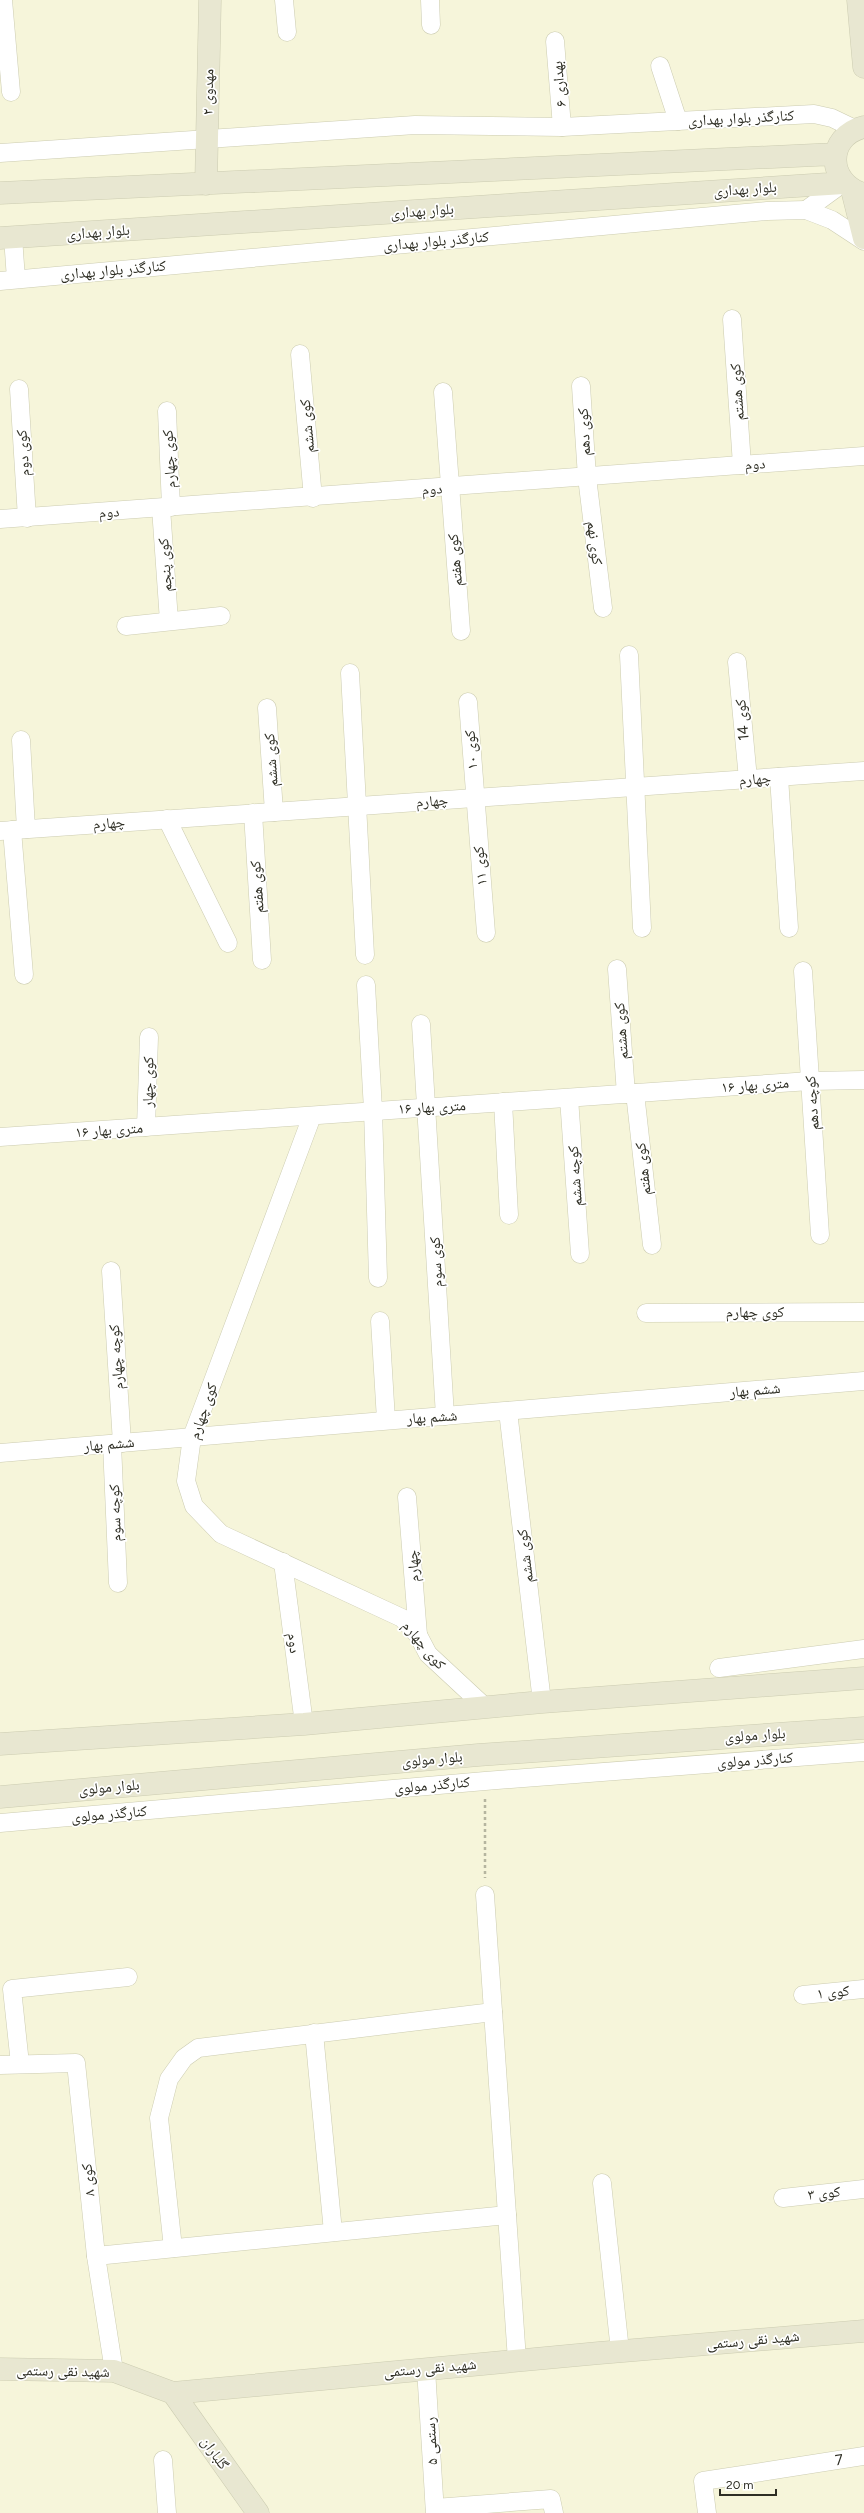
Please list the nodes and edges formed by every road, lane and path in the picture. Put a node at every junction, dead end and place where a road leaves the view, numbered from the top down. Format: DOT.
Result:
graph roads {
  1 [pos="3,0"];
  2 [pos="210,0"];
  3 [pos="284,0"];
  4 [pos="430,0"];
  5 [pos="858,0"];
  6 [pos="431,25"];
  7 [pos="287,32"];
  8 [pos="555,41"];
  9 [pos="660,66"];
  10 [pos="864,67"];
  11 [pos="11,92"];
  12 [pos="678,121"];
  13 [pos="562,126"];
  14 [pos="860,128"];
  15 [pos="207,138"];
  16 [pos="0,153"];
  17 [pos="836,154"];
  18 [pos="206,184"];
  19 [pos="853,189"];
  20 [pos="0,193"];
  21 [pos="806,210"];
  22 [pos="6,238"];
  23 [pos="864,239"];
  24 [pos="8,280"];
  25 [pos="732,319"];
  26 [pos="300,354"];
  27 [pos="581,386"];
  28 [pos="19,389"];
  29 [pos="443,392"];
  30 [pos="167,411"];
  31 [pos="864,456"];
  32 [pos="742,465"];
  33 [pos="587,478"];
  34 [pos="449,488"];
  35 [pos="313,498"];
  36 [pos="166,508"];
  37 [pos="27,518"];
  38 [pos="0,520"];
  39 [pos="603,608"];
  40 [pos="221,616"];
  41 [pos="168,622"];
  42 [pos="126,626"];
  43 [pos="461,631"];
  44 [pos="629,655"];
  45 [pos="737,662"];
  46 [pos="350,673"];
  47 [pos="468,702"];
  48 [pos="267,708"];
  49 [pos="21,740"];
  50 [pos="864,771"];
  51 [pos="779,777"];
  52 [pos="748,779"];
  53 [pos="636,787"];
  54 [pos="475,798"];
  55 [pos="357,806"];
  56 [pos="274,812"];
  57 [pos="253,813"];
  58 [pos="167,819"];
  59 [pos="13,830"];
  60 [pos="642,928"];
  61 [pos="789,928"];
  62 [pos="486,933"];
  63 [pos="228,943"];
  64 [pos="365,955"];
  65 [pos="262,960"];
  66 [pos="617,969"];
  67 [pos="803,971"];
  68 [pos="24,975"];
  69 [pos="366,985"];
  70 [pos="421,1024"];
  71 [pos="149,1037"];
  72 [pos="864,1080"];
  73 [pos="810,1081"];
  74 [pos="630,1093"];
  75 [pos="569,1098"];
  76 [pos="503,1102"];
  77 [pos="426,1108"];
  78 [pos="373,1110"];
  79 [pos="312,1116"];
  80 [pos="146,1127"];
  81 [pos="0,1137"];
  82 [pos="509,1215"];
  83 [pos="820,1235"];
  84 [pos="652,1245"];
  85 [pos="580,1254"];
  86 [pos="111,1270"];
  87 [pos="378,1278"];
  88 [pos="864,1312"];
  89 [pos="646,1313"];
  90 [pos="380,1321"];
  91 [pos="864,1381"];
  92 [pos="508,1411"];
  93 [pos="445,1416"];
  94 [pos="386,1420"];
  95 [pos="192,1437"];
  96 [pos="117,1443"];
  97 [pos="0,1453"];
  98 [pos="407,1497"];
  99 [pos="283,1562"];
  100 [pos="118,1583"];
  101 [pos="418,1635"];
  102 [pos="864,1648"];
  103 [pos="719,1668"];
  104 [pos="864,1678"];
  105 [pos="542,1702"];
  106 [pos="485,1707"];
  107 [pos="304,1724"];
  108 [pos="864,1728"];
  109 [pos="0,1744"];
  110 [pos="864,1752"];
  111 [pos="485,1781"];
  112 [pos="0,1797"];
  113 [pos="0,1823"];
  114 [pos="485,1895"];
  115 [pos="128,1977"];
  116 [pos="864,1989"];
  117 [pos="803,1995"];
  118 [pos="493,2012"];
  119 [pos="314,2033"];
  120 [pos="20,2064"];
  121 [pos="0,2065"];
  122 [pos="602,2183"];
  123 [pos="864,2189"];
  124 [pos="783,2198"];
  125 [pos="507,2215"];
  126 [pos="333,2232"];
  127 [pos="173,2248"];
  128 [pos="96,2256"];
  129 [pos="864,2331"];
  130 [pos="620,2351"];
  131 [pos="518,2360"];
  132 [pos="0,2369"];
  133 [pos="426,2369"];
  134 [pos="114,2371"];
  135 [pos="172,2393"];
  136 [pos="864,2456"];
  137 [pos="163,2460"];
  138 [pos="435,2510"];
  139 [pos="167,2513"];
  140 [pos="258,2513"];
  141 [pos="554,2513"];
  142 [pos="707,2513"];
  1 -- 11 [label="street"];
  2 -- 15 [label="main road, مهدوی ۲"];
  3 -- 7 [label="street"];
  4 -- 6 [label="street"];
  5 -- 10 [label="main road"];
  8 -- 13 [label="street, ۶ بهداری"];
  9 -- 12 [label="street"];
  12 -- 13 [label="street, کنارگذر بلوار بهداری"];
  12 -- 14 [label="street, کنارگذر بلوار بهداری"];
  13 -- 15 [label="street, کنارگذر بلوار بهداری"];
  14 -- 17 [label="main road"];
  15 -- 16 [label="street, کنارگذر بلوار بهداری"];
  15 -- 18 [label="main road, مهدوی ۲"];
  17 -- 18 [label="main road, بلوار بهداری"];
  17 -- 19 [label="main road"];
  18 -- 20 [label="main road, بلوار بهداری"];
  19 -- 21 [label="street"];
  19 -- 22 [label="main road, بلوار بهداری"];
  19 -- 23 [label="main road"];
  21 -- 23 [label="street, کنارگذر بلوار بهداری"];
  21 -- 24 [label="street, کنارگذر بلوار بهداری"];
  22 -- 24 [label="street"];
  25 -- 32 [label="street, کوی هشتم"];
  26 -- 35 [label="street, کوی ششم"];
  27 -- 33 [label="street, کوی دهم"];
  28 -- 37 [label="street, کوی دوم"];
  29 -- 34 [label="street"];
  30 -- 36 [label="street, کوی چهارم"];
  31 -- 32 [label="street, دوم"];
  32 -- 33 [label="street, دوم"];
  33 -- 34 [label="street, دوم"];
  33 -- 39 [label="street, کوی نهم"];
  34 -- 35 [label="street, دوم"];
  34 -- 43 [label="street, کوی هفتم"];
  35 -- 36 [label="street, دوم"];
  36 -- 37 [label="street, دوم"];
  36 -- 41 [label="street, کوی پنجم"];
  37 -- 38 [label="street, دوم"];
  40 -- 41 [label="street"];
  41 -- 42 [label="street"];
  44 -- 53 [label="street"];
  45 -- 52 [label="street, کوی 14"];
  46 -- 55 [label="street"];
  47 -- 54 [label="street, کوی ۱۰"];
  48 -- 56 [label="street, کوی ششم"];
  49 -- 59 [label="street"];
  50 -- 51 [label="street, چهارم"];
  51 -- 52 [label="street, چهارم"];
  51 -- 61 [label="street"];
  52 -- 53 [label="street, چهارم"];
  53 -- 54 [label="street, چهارم"];
  53 -- 60 [label="street"];
  54 -- 55 [label="street, چهارم"];
  54 -- 62 [label="street, کوی ۱۱"];
  55 -- 56 [label="street, چهارم"];
  55 -- 64 [label="street"];
  56 -- 57 [label="street, چهارم"];
  57 -- 58 [label="street, چهارم"];
  57 -- 65 [label="street, کوی هفتم"];
  58 -- 59 [label="street, چهارم"];
  58 -- 63 [label="street"];
  59 -- 68 [label="street"];
  66 -- 74 [label="street, کوی هشتم"];
  67 -- 73 [label="street, کوچه دهم"];
  69 -- 78 [label="street"];
  70 -- 77 [label="street, کوی سوم"];
  71 -- 80 [label="street, کوی چهار"];
  72 -- 73 [label="street, ۱۶ متری بهار"];
  73 -- 74 [label="street, ۱۶ متری بهار"];
  73 -- 83 [label="street, کوچه دهم"];
  74 -- 75 [label="street, ۱۶ متری بهار"];
  74 -- 84 [label="street, کوی هفتم"];
  75 -- 76 [label="street, ۱۶ متری بهار"];
  75 -- 85 [label="street, کوچه ششم"];
  76 -- 77 [label="street, ۱۶ متری بهار"];
  76 -- 82 [label="street"];
  77 -- 78 [label="street, ۱۶ متری بهار"];
  77 -- 93 [label="street, کوی سوم"];
  78 -- 79 [label="street, ۱۶ متری بهار"];
  78 -- 87 [label="street"];
  79 -- 80 [label="street, ۱۶ متری بهار"];
  79 -- 95 [label="street, کوی چهارم"];
  80 -- 81 [label="street, ۱۶ متری بهار"];
  86 -- 96 [label="street, کوچه چهارم"];
  88 -- 89 [label="street, کوی چهارم"];
  90 -- 94 [label="street"];
  91 -- 92 [label="street, ششم بهار"];
  92 -- 93 [label="street, ششم بهار"];
  92 -- 105 [label="street, کوی ششم"];
  93 -- 94 [label="street, ششم بهار"];
  94 -- 95 [label="street, ششم بهار"];
  95 -- 96 [label="street, ششم بهار"];
  95 -- 99 [label="street, کوی چهارم"];
  96 -- 97 [label="street, ششم بهار"];
  96 -- 100 [label="street, کوچه سوم"];
  98 -- 101 [label="street, چهارم"];
  99 -- 101 [label="street, کوی چهارم"];
  99 -- 107 [label="street, دوم"];
  101 -- 106 [label="street, کوی چهارم"];
  102 -- 103 [label="street"];
  104 -- 105 [label="main road"];
  105 -- 106 [label="main road"];
  106 -- 107 [label="main road"];
  107 -- 109 [label="main road"];
  108 -- 112 [label="main road, بلوار مولوی"];
  110 -- 111 [label="street, کنارگذر مولوی"];
  111 -- 113 [label="street, کنارگذر مولوی"];
  111 -- 114 [label="path"];
  114 -- 118 [label="street"];
  115 -- 120 [label="street"];
  116 -- 117 [label="street, کوی ۱"];
  118 -- 119 [label="street"];
  118 -- 125 [label="street"];
  119 -- 126 [label="street"];
  119 -- 127 [label="street"];
  120 -- 121 [label="street, کوی ۸"];
  120 -- 128 [label="street, کوی ۸"];
  122 -- 130 [label="street"];
  123 -- 124 [label="street, کوی ۳"];
  125 -- 126 [label="street"];
  125 -- 131 [label="street"];
  126 -- 127 [label="street"];
  127 -- 128 [label="street"];
  128 -- 134 [label="street, کوی ۸"];
  129 -- 130 [label="main road, شهید نقی رستمی"];
  130 -- 131 [label="main road, شهید نقی رستمی"];
  131 -- 133 [label="main road, شهید نقی رستمی"];
  132 -- 134 [label="main road, شهید نقی رستمی"];
  133 -- 135 [label="main road, شهید نقی رستمی"];
  133 -- 138 [label="street, رستمی ۵"];
  134 -- 135 [label="main road, شهید نقی رستمی"];
  135 -- 140 [label="main road, گلباران"];
  136 -- 142 [label="street, 7"];
  137 -- 139 [label="street"];
  138 -- 141 [label="street"];
}
